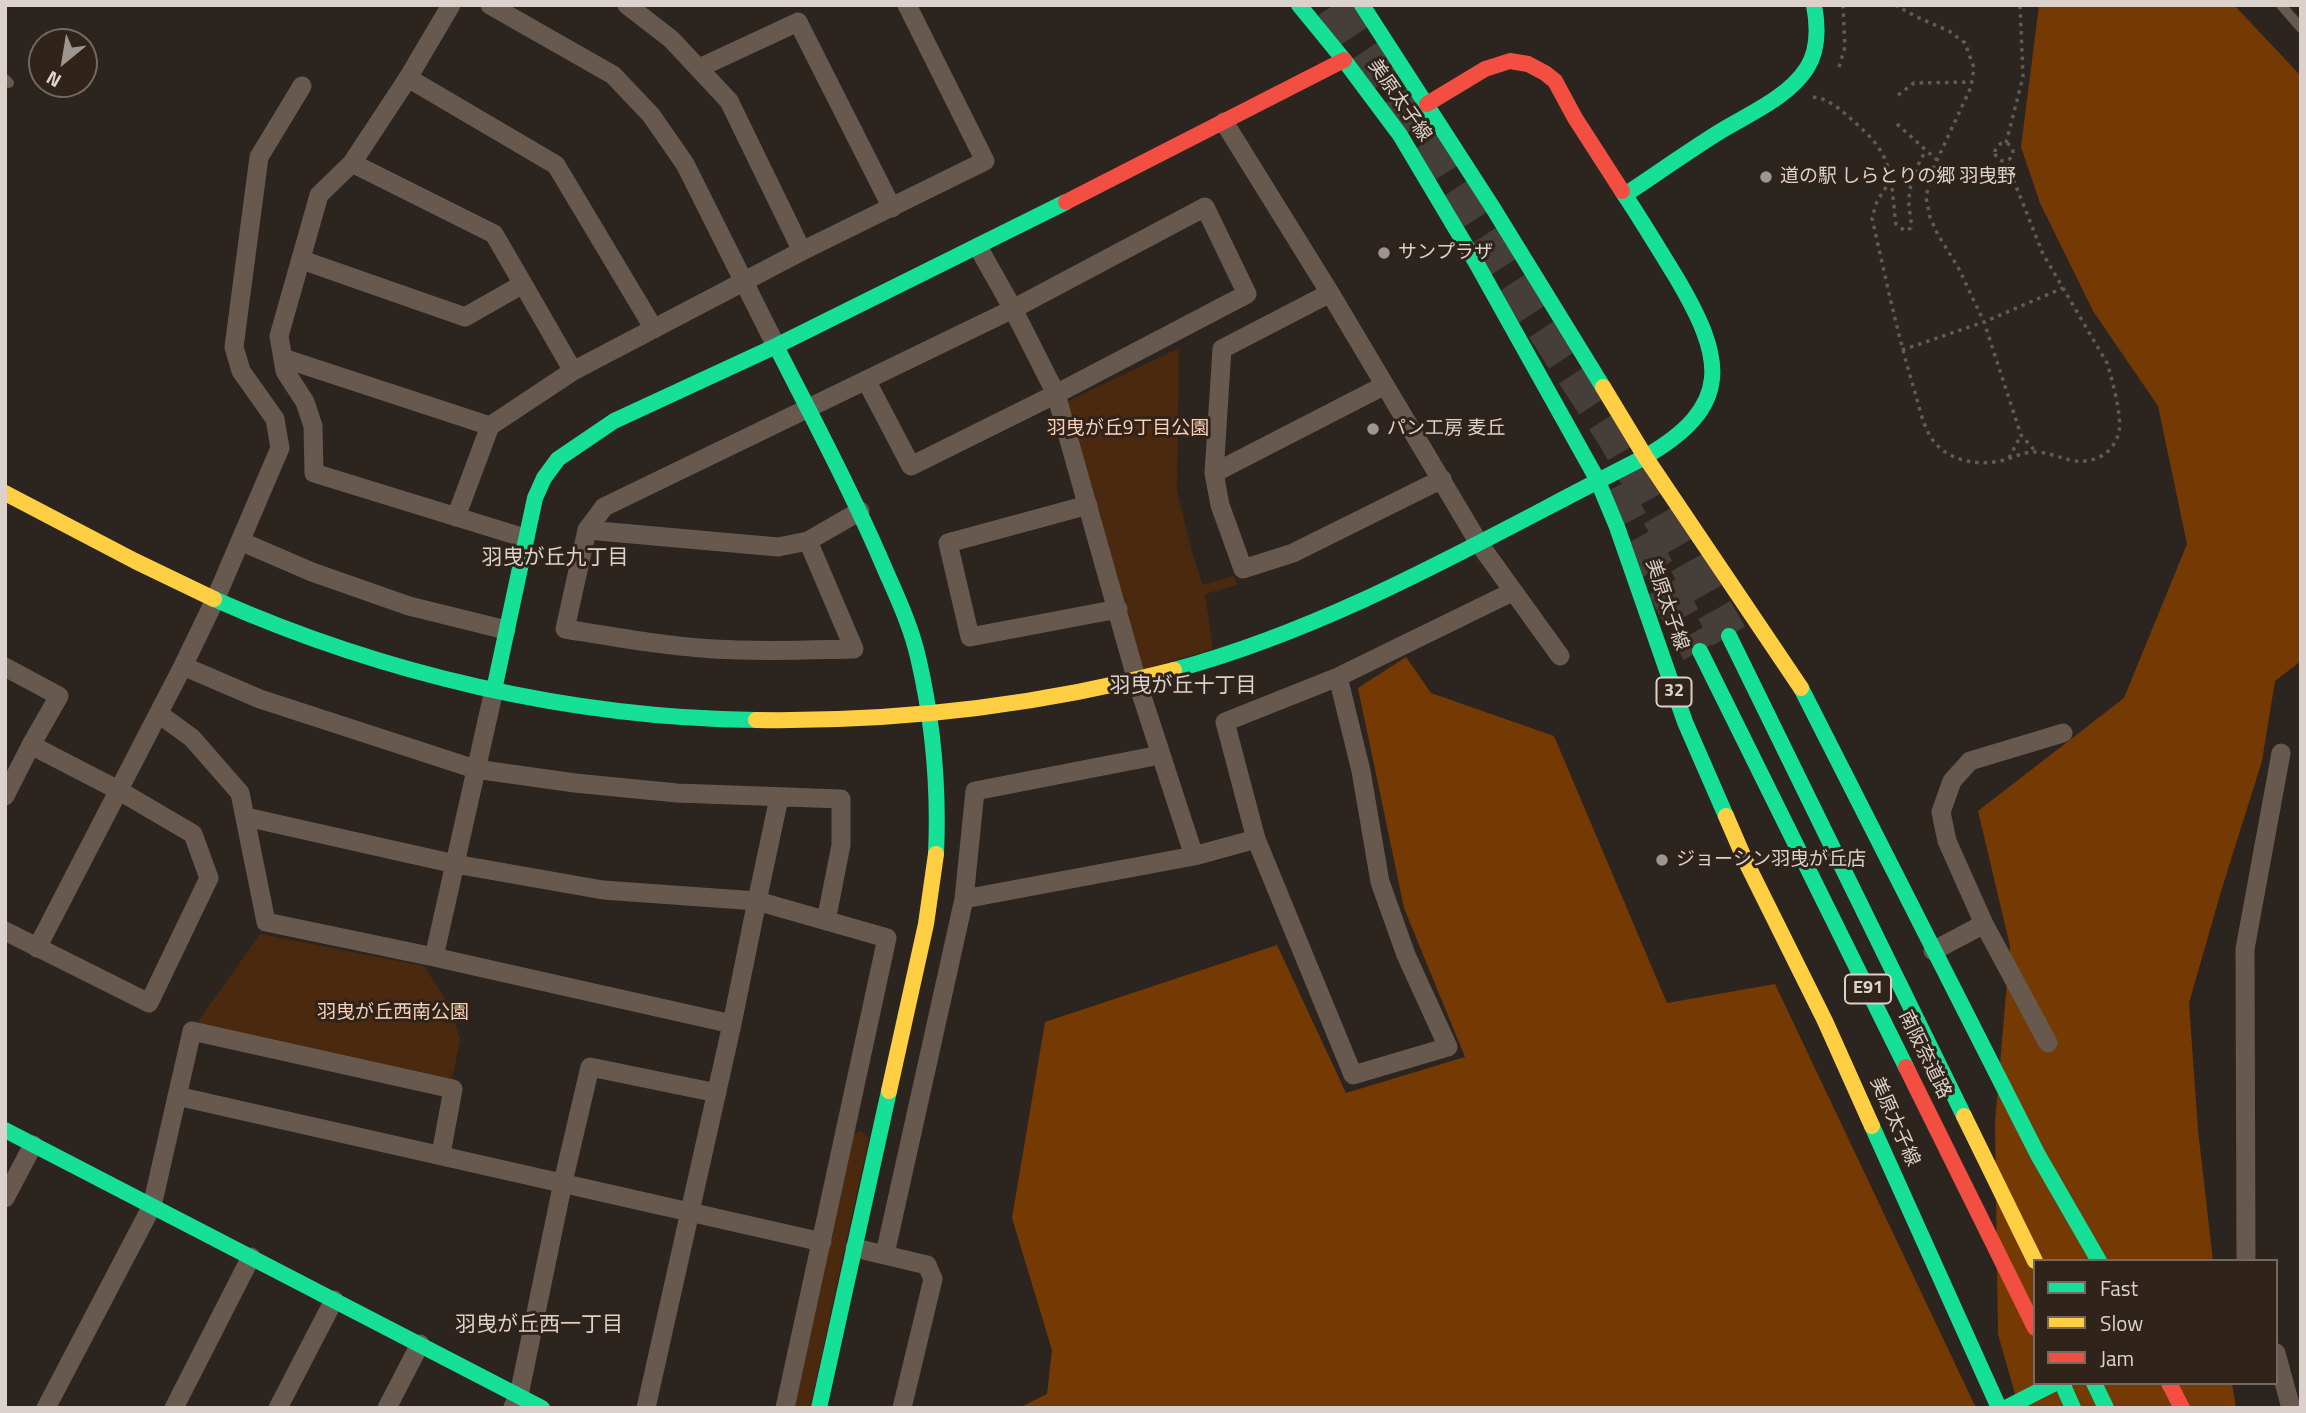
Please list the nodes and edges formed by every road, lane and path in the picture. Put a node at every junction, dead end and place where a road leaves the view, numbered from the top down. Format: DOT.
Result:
graph roads {
  1 [pos="451,5"];
  2 [pos="490,5"];
  3 [pos="627,5"];
  4 [pos="907,5"];
  5 [pos="1299,5"];
  6 [pos="1362,5"];
  7 [pos="1814,5"];
  8 [pos="1843,5"];
  9 [pos="1895,5"];
  10 [pos="2020,5"];
  11 [pos="2280,5"];
  12 [pos="2301,28"];
  13 [pos="1345,60"];
  14 [pos="1839,67"];
  15 [pos="699,68"];
  16 [pos="408,78"];
  17 [pos="1973,82"];
  18 [pos="302,86"];
  19 [pos="1898,95"];
  20 [pos="1807,97"];
  21 [pos="1427,104"];
  22 [pos="1224,122"];
  23 [pos="1897,124"];
  24 [pos="2006,143"];
  25 [pos="1926,150"];
  26 [pos="1937,160"];
  27 [pos="2006,161"];
  28 [pos="352,163"];
  29 [pos="1891,180"];
  30 [pos="1626,194"];
  31 [pos="892,208"];
  32 [pos="978,247"];
  33 [pos="802,251"];
  34 [pos="302,260"];
  35 [pos="745,281"];
  36 [pos="523,284"];
  37 [pos="2063,288"];
  38 [pos="1330,293"];
  39 [pos="1013,309"];
  40 [pos="1984,323"];
  41 [pos="654,329"];
  42 [pos="776,346"];
  43 [pos="1902,350"];
  44 [pos="283,358"];
  45 [pos="573,371"];
  46 [pos="866,380"];
  47 [pos="1385,385"];
  48 [pos="1056,394"];
  49 [pos="808,408"];
  50 [pos="490,426"];
  51 [pos="2021,435"];
  52 [pos="2036,452"];
  53 [pos="1646,458"];
  54 [pos="2009,458"];
  55 [pos="1214,473"];
  56 [pos="1597,479"];
  57 [pos="1442,480"];
  58 [pos="6,495"];
  59 [pos="1088,505"];
  60 [pos="860,511"];
  61 [pos="456,517"];
  62 [pos="587,530"];
  63 [pos="525,538"];
  64 [pos="240,541"];
  65 [pos="808,541"];
  66 [pos="1480,545"];
  67 [pos="1512,592"];
  68 [pos="215,600"];
  69 [pos="1118,609"];
  70 [pos="506,630"];
  71 [pos="1729,636"];
  72 [pos="1700,651"];
  73 [pos="1560,656"];
  74 [pos="183,666"];
  75 [pos="5,667"];
  76 [pos="1338,677"];
  77 [pos="1137,681"];
  78 [pos="494,690"];
  79 [pos="159,714"];
  80 [pos="929,715"];
  81 [pos="2063,733"];
  82 [pos="32,745"];
  83 [pos="2281,753"];
  84 [pos="1160,755"];
  85 [pos="475,769"];
  86 [pos="118,790"];
  87 [pos="5,796"];
  88 [pos="779,798"];
  89 [pos="246,817"];
  90 [pos="1256,839"];
  91 [pos="1194,856"];
  92 [pos="455,864"];
  93 [pos="964,900"];
  94 [pos="757,901"];
  95 [pos="826,921"];
  96 [pos="1983,924"];
  97 [pos="5,931"];
  98 [pos="37,948"];
  99 [pos="1933,951"];
  100 [pos="434,957"];
  101 [pos="732,1024"];
  102 [pos="2048,1043"];
  103 [pos="717,1093"];
  104 [pos="177,1096"];
  105 [pos="848,1122"];
  106 [pos="5,1130"];
  107 [pos="880,1131"];
  108 [pos="33,1145"];
  109 [pos="441,1154"];
  110 [pos="563,1182"];
  111 [pos="5,1198"];
  112 [pos="152,1206"];
  113 [pos="690,1212"];
  114 [pos="822,1242"];
  115 [pos="855,1248"];
  116 [pos="885,1254"];
  117 [pos="251,1257"];
  118 [pos="2034,1259"];
  119 [pos="2098,1259"];
  120 [pos="2246,1259"];
  121 [pos="334,1300"];
  122 [pos="2033,1324"];
  123 [pos="420,1344"];
  124 [pos="2278,1360"];
  125 [pos="2051,1385"];
  126 [pos="2063,1385"];
  127 [pos="2095,1385"];
  128 [pos="2170,1385"];
  129 [pos="516,1402"];
  130 [pos="46,1408"];
  131 [pos="174,1408"];
  132 [pos="278,1408"];
  133 [pos="387,1408"];
  134 [pos="542,1408"];
  135 [pos="646,1408"];
  136 [pos="785,1408"];
  137 [pos="819,1408"];
  138 [pos="902,1408"];
  139 [pos="1999,1408"];
  140 [pos="2006,1408"];
  141 [pos="2073,1408"];
  142 [pos="2106,1408"];
  143 [pos="2182,1408"];
  144 [pos="2291,1408"];
  1 -- 16 [label="street"];
  2 -- 35 [label="street"];
  3 -- 15 [label="street"];
  4 -- 31 [label="street"];
  5 -- 13 [label="main road, 美原太子線 / 32"];
  6 -- 21 [label="main road, 美原太子線"];
  7 -- 30 [label="main road"];
  8 -- 14 [label="path"];
  9 -- 17 [label="path"];
  10 -- 24 [label="path"];
  11 -- 12 [label="lane"];
  13 -- 22 [label="main road"];
  13 -- 56 [label="main road, 美原太子線 / 32"];
  15 -- 31 [label="street"];
  15 -- 33 [label="street"];
  16 -- 28 [label="street"];
  16 -- 41 [label="street"];
  17 -- 19 [label="path"];
  17 -- 26 [label="path"];
  18 -- 64 [label="street"];
  20 -- 29 [label="path"];
  21 -- 30 [label="main road"];
  21 -- 53 [label="main road, 美原太子線"];
  22 -- 32 [label="main road"];
  22 -- 38 [label="street"];
  23 -- 25 [label="path"];
  24 -- 27 [label="path"];
  24 -- 27 [label="path"];
  25 -- 26 [label="path"];
  25 -- 29 [label="path"];
  26 -- 40 [label="path"];
  27 -- 37 [label="path"];
  28 -- 34 [label="street"];
  28 -- 36 [label="street"];
  29 -- 43 [label="path"];
  30 -- 53 [label="main road"];
  31 -- 33 [label="street"];
  32 -- 39 [label="street"];
  32 -- 42 [label="main road"];
  33 -- 35 [label="street"];
  34 -- 36 [label="street"];
  34 -- 44 [label="street"];
  35 -- 41 [label="street"];
  35 -- 42 [label="street"];
  36 -- 45 [label="street"];
  37 -- 40 [label="path"];
  37 -- 52 [label="path"];
  38 -- 47 [label="street"];
  38 -- 55 [label="street"];
  39 -- 46 [label="street"];
  39 -- 48 [label="street"];
  39 -- 48 [label="street"];
  40 -- 43 [label="path"];
  40 -- 51 [label="path"];
  41 -- 45 [label="street"];
  42 -- 49 [label="main road"];
  42 -- 63 [label="main road"];
  43 -- 54 [label="path"];
  44 -- 50 [label="street"];
  44 -- 61 [label="street"];
  45 -- 50 [label="street"];
  46 -- 48 [label="street"];
  46 -- 49 [label="street"];
  47 -- 55 [label="street"];
  47 -- 57 [label="street"];
  48 -- 59 [label="street"];
  49 -- 60 [label="main road"];
  49 -- 62 [label="street"];
  50 -- 61 [label="street"];
  51 -- 52 [label="path"];
  51 -- 54 [label="path"];
  52 -- 54 [label="path"];
  53 -- 56 [label="main road"];
  53 -- 99 [label="main road, 美原太子線"];
  55 -- 57 [label="street"];
  56 -- 66 [label="main road"];
  56 -- 139 [label="main road, 美原太子線 / 32"];
  57 -- 66 [label="street"];
  58 -- 68 [label="main road"];
  59 -- 69 [label="street"];
  59 -- 69 [label="street"];
  60 -- 65 [label="street"];
  60 -- 80 [label="main road"];
  61 -- 63 [label="street"];
  62 -- 65 [label="street"];
  62 -- 65 [label="street"];
  63 -- 70 [label="main road"];
  64 -- 68 [label="street"];
  64 -- 70 [label="street"];
  66 -- 67 [label="street"];
  66 -- 77 [label="main road"];
  67 -- 73 [label="street"];
  67 -- 76 [label="street"];
  68 -- 74 [label="street"];
  68 -- 78 [label="main road"];
  69 -- 77 [label="street"];
  70 -- 78 [label="main road"];
  71 -- 118 [label="main road, 南阪奈道路 / E91"];
  72 -- 122 [label="main road, 南阪奈道路 / E91"];
  74 -- 79 [label="street"];
  74 -- 85 [label="street"];
  75 -- 82 [label="street"];
  76 -- 90 [label="street"];
  76 -- 90 [label="street"];
  77 -- 80 [label="main road"];
  77 -- 84 [label="street"];
  78 -- 80 [label="main road"];
  78 -- 85 [label="street"];
  79 -- 86 [label="street"];
  79 -- 89 [label="street"];
  80 -- 107 [label="main road"];
  81 -- 96 [label="street"];
  82 -- 86 [label="street"];
  82 -- 87 [label="street"];
  83 -- 120 [label="street"];
  84 -- 91 [label="street"];
  84 -- 93 [label="street"];
  85 -- 88 [label="street"];
  85 -- 92 [label="street"];
  86 -- 98 [label="street"];
  86 -- 98 [label="street"];
  88 -- 94 [label="street"];
  88 -- 95 [label="street"];
  89 -- 92 [label="street"];
  89 -- 100 [label="street"];
  90 -- 91 [label="street"];
  91 -- 93 [label="street"];
  92 -- 94 [label="street"];
  92 -- 100 [label="street"];
  93 -- 116 [label="street"];
  94 -- 95 [label="street"];
  94 -- 101 [label="street"];
  95 -- 105 [label="street"];
  96 -- 99 [label="street"];
  96 -- 102 [label="street"];
  97 -- 98 [label="street"];
  99 -- 119 [label="main road, 美原太子線"];
  100 -- 101 [label="street"];
  101 -- 103 [label="street"];
  103 -- 110 [label="street"];
  103 -- 113 [label="street"];
  104 -- 109 [label="street"];
  104 -- 109 [label="street"];
  104 -- 112 [label="street"];
  105 -- 107 [label="street"];
  105 -- 114 [label="street"];
  106 -- 108 [label="main road"];
  107 -- 115 [label="main road"];
  108 -- 111 [label="street"];
  108 -- 112 [label="main road"];
  109 -- 110 [label="street"];
  110 -- 113 [label="street"];
  110 -- 129 [label="street"];
  112 -- 117 [label="main road"];
  112 -- 130 [label="street"];
  113 -- 114 [label="street"];
  113 -- 135 [label="street"];
  114 -- 136 [label="street"];
  115 -- 116 [label="street"];
  115 -- 137 [label="main road"];
  116 -- 138 [label="street"];
  117 -- 121 [label="main road"];
  117 -- 131 [label="street"];
  121 -- 123 [label="main road"];
  121 -- 132 [label="street"];
  123 -- 129 [label="main road"];
  123 -- 133 [label="street"];
  124 -- 144 [label="street"];
  125 -- 140 [label="main road"];
  126 -- 141 [label="main road"];
  127 -- 142 [label="main road"];
  128 -- 143 [label="main road"];
  129 -- 134 [label="main road"];
}
